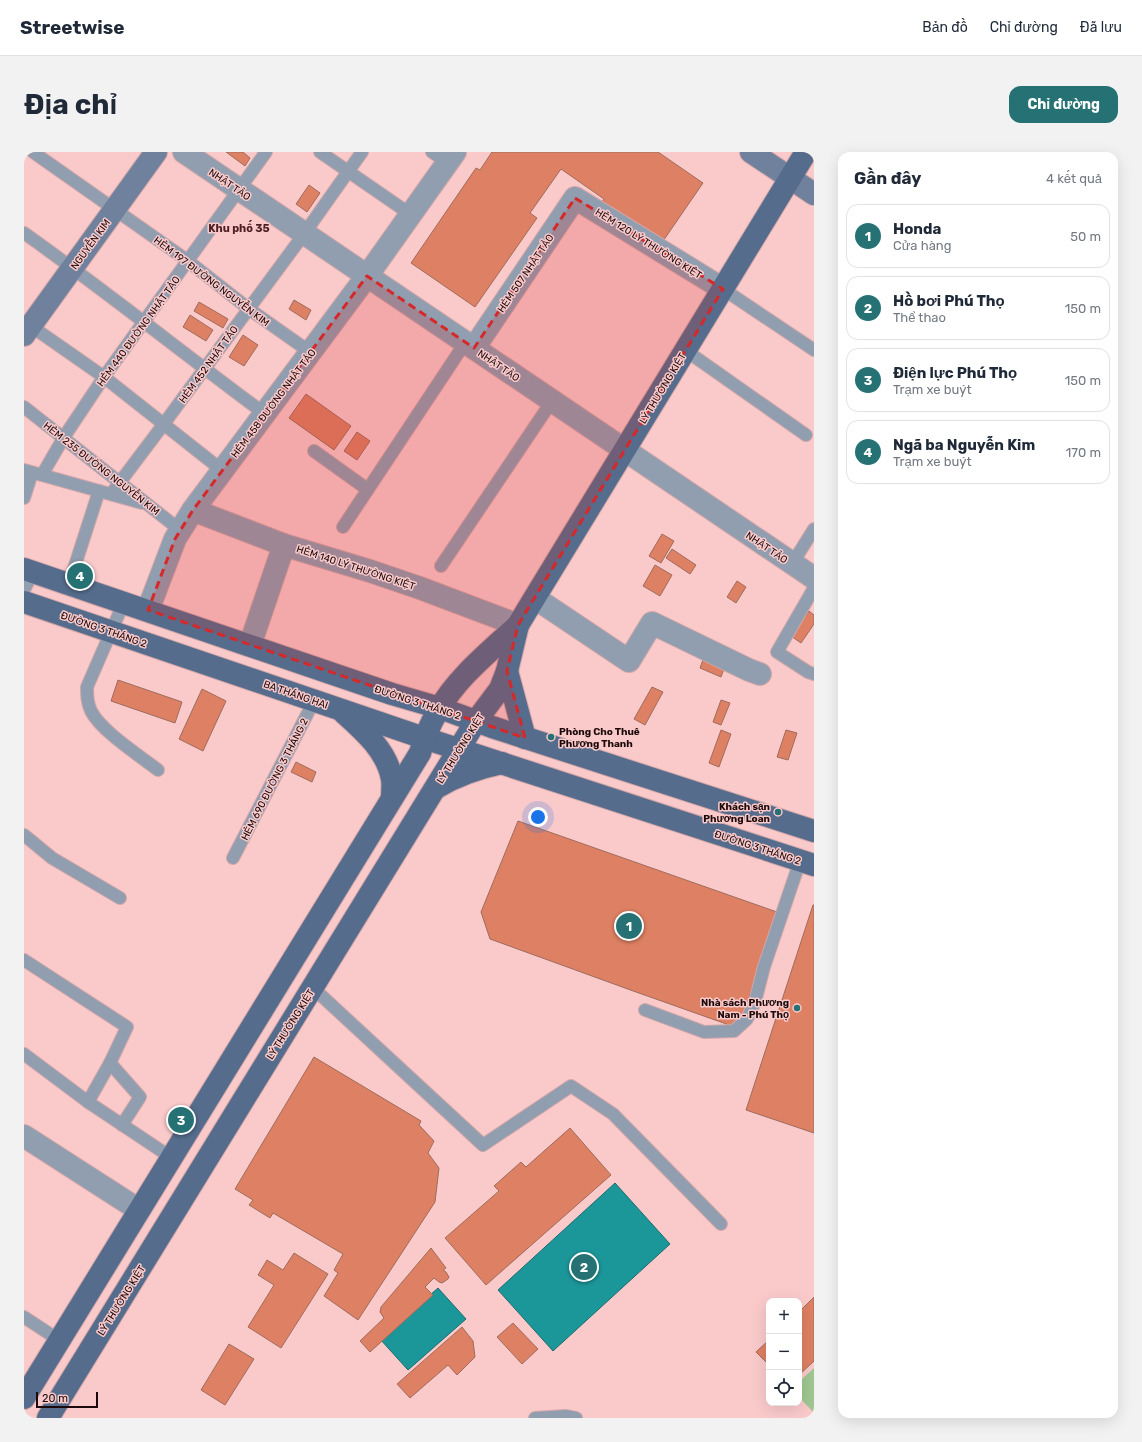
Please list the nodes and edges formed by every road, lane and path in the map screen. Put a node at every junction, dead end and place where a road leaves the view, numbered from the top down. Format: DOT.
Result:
graph roads {
  1 [pos="33,152"];
  2 [pos="156,152"];
  3 [pos="184,152"];
  4 [pos="266,152"];
  5 [pos="320,152"];
  6 [pos="362,152"];
  7 [pos="751,152"];
  8 [pos="806,152"];
  9 [pos="445,155"];
  10 [pos="348,172"];
  11 [pos="790,178"];
  12 [pos="238,189"];
  13 [pos="814,194"];
  14 [pos="575,198"];
  15 [pos="115,209"];
  16 [pos="410,214"];
  17 [pos="24,233"];
  18 [pos="304,234"];
  19 [pos="188,261"];
  20 [pos="73,268"];
  21 [pos="367,276"];
  22 [pos="723,289"];
  23 [pos="249,309"];
  24 [pos="144,322"];
  25 [pos="26,328"];
  26 [pos="470,346"];
  27 [pos="685,350"];
  28 [pos="814,350"];
  29 [pos="310,352"];
  30 [pos="205,369"];
  31 [pos="104,378"];
  32 [pos="552,402"];
  33 [pos="24,407"];
  34 [pos="265,414"];
  35 [pos="163,425"];
  36 [pos="806,434"];
  37 [pos="64,437"];
  38 [pos="624,450"];
  39 [pos="314,451"];
  40 [pos="223,471"];
  41 [pos="33,473"];
  42 [pos="120,482"];
  43 [pos="367,489"];
  44 [pos="105,492"];
  45 [pos="24,498"];
  46 [pos="147,504"];
  47 [pos="193,510"];
  48 [pos="343,527"];
  49 [pos="814,529"];
  50 [pos="180,530"];
  51 [pos="284,545"];
  52 [pos="792,564"];
  53 [pos="442,566"];
  54 [pos="27,577"];
  55 [pos="814,578"];
  56 [pos="69,584"];
  57 [pos="814,588"];
  58 [pos="535,598"];
  59 [pos="24,602"];
  60 [pos="124,602"];
  61 [pos="148,610"];
  62 [pos="518,625"];
  63 [pos="111,631"];
  64 [pos="250,645"];
  65 [pos="507,672"];
  66 [pos="760,674"];
  67 [pos="814,674"];
  68 [pos="253,680"];
  69 [pos="314,701"];
  70 [pos="338,708"];
  71 [pos="440,708"];
  72 [pos="476,721"];
  73 [pos="424,738"];
  74 [pos="525,738"];
  75 [pos="459,749"];
  76 [pos="503,763"];
  77 [pos="158,770"];
  78 [pos="435,788"];
  79 [pos="392,798"];
  80 [pos="814,832"];
  81 [pos="24,835"];
  82 [pos="233,858"];
  83 [pos="807,863"];
  84 [pos="120,898"];
  85 [pos="24,960"];
  86 [pos="312,987"];
  87 [pos="645,1010"];
  88 [pos="24,1054"];
  89 [pos="110,1063"];
  90 [pos="88,1102"];
  91 [pos="122,1124"];
  92 [pos="24,1136"];
  93 [pos="172,1158"];
  94 [pos="139,1210"];
  95 [pos="721,1224"];
  96 [pos="24,1317"];
  97 [pos="59,1340"];
  98 [pos="24,1398"];
  99 [pos="48,1418"];
  100 [pos="535,1418"];
  101 [pos="576,1418"];
  1 -- 15 [label="lane, HẺM 197 ĐƯỜNG NGUYỄN KIM"];
  2 -- 15 [label="street, NGUYỄN KIM"];
  3 -- 12 [label="street, NHẬT TẢO"];
  4 -- 12 [label="lane, HẺM 440 ĐƯỜNG NHẬT TẢO"];
  5 -- 10 [label="lane"];
  6 -- 10 [label="lane, HẺM 452 NHẬT TẢO"];
  7 -- 11 [label="street"];
  8 -- 11 [label="main road, LÝ THƯỜNG KIỆT"];
  9 -- 16 [label="street, HẺM 458 ĐƯỜNG NHẬT TẢO"];
  10 -- 16 [label="lane"];
  10 -- 18 [label="lane, HẺM 452 NHẬT TẢO"];
  11 -- 13 [label="street"];
  11 -- 22 [label="main road, LÝ THƯỜNG KIỆT"];
  12 -- 18 [label="street, NHẬT TẢO"];
  12 -- 19 [label="lane, HẺM 440 ĐƯỜNG NHẬT TẢO"];
  14 -- 22 [label="street, HẺM 120 LÝ THƯỜNG KIỆT"];
  14 -- 26 [label="street, HẺM 507 NHẬT TẢO"];
  15 -- 19 [label="lane, HẺM 197 ĐƯỜNG NGUYỄN KIM"];
  15 -- 20 [label="street, NGUYỄN KIM"];
  16 -- 21 [label="street, HẺM 458 ĐƯỜNG NHẬT TẢO"];
  17 -- 20 [label="lane"];
  18 -- 21 [label="street, NHẬT TẢO"];
  18 -- 23 [label="lane, HẺM 452 NHẬT TẢO"];
  19 -- 23 [label="lane, HẺM 197 ĐƯỜNG NGUYỄN KIM"];
  19 -- 24 [label="lane, HẺM 440 ĐƯỜNG NHẬT TẢO"];
  20 -- 24 [label="lane"];
  20 -- 25 [label="street, NGUYỄN KIM"];
  21 -- 26 [label="street, NHẬT TẢO"];
  21 -- 29 [label="street, HẺM 458 ĐƯỜNG NHẬT TẢO"];
  22 -- 27 [label="main road, LÝ THƯỜNG KIỆT"];
  22 -- 28 [label="lane"];
  23 -- 29 [label="lane, HẺM 197 ĐƯỜNG NGUYỄN KIM"];
  23 -- 30 [label="lane, HẺM 452 NHẬT TẢO"];
  24 -- 30 [label="lane"];
  24 -- 31 [label="lane, HẺM 440 ĐƯỜNG NHẬT TẢO"];
  25 -- 31 [label="lane"];
  26 -- 32 [label="street, NHẬT TẢO"];
  26 -- 43 [label="lane"];
  27 -- 36 [label="lane"];
  27 -- 38 [label="main road, LÝ THƯỜNG KIỆT"];
  29 -- 34 [label="street, HẺM 458 ĐƯỜNG NHẬT TẢO"];
  30 -- 34 [label="lane"];
  30 -- 35 [label="lane, HẺM 452 NHẬT TẢO"];
  31 -- 35 [label="lane"];
  31 -- 37 [label="lane, HẺM 440 ĐƯỜNG NHẬT TẢO"];
  32 -- 38 [label="street, NHẬT TẢO"];
  32 -- 53 [label="lane"];
  33 -- 37 [label="lane, HẺM 235 ĐƯỜNG NGUYỄN KIM"];
  34 -- 40 [label="street, HẺM 458 ĐƯỜNG NHẬT TẢO"];
  35 -- 40 [label="lane"];
  35 -- 42 [label="lane, HẺM 452 NHẬT TẢO"];
  37 -- 41 [label="lane, HẺM 440 ĐƯỜNG NHẬT TẢO"];
  37 -- 42 [label="lane, HẺM 235 ĐƯỜNG NGUYỄN KIM"];
  38 -- 52 [label="street, NHẬT TẢO"];
  38 -- 58 [label="main road, LÝ THƯỜNG KIỆT"];
  39 -- 43 [label="lane"];
  40 -- 47 [label="street, HẺM 458 ĐƯỜNG NHẬT TẢO"];
  41 -- 44 [label="lane"];
  41 -- 45 [label="lane, HẺM 440 ĐƯỜNG NHẬT TẢO"];
  42 -- 44 [label="lane, HẺM 452 NHẬT TẢO"];
  42 -- 46 [label="lane, HẺM 235 ĐƯỜNG NGUYỄN KIM"];
  43 -- 48 [label="lane"];
  44 -- 46 [label="lane"];
  44 -- 56 [label="lane, HẺM 452 NHẬT TẢO"];
  46 -- 50 [label="lane, HẺM 235 ĐƯỜNG NGUYỄN KIM"];
  47 -- 50 [label="street, HẺM 458 ĐƯỜNG NHẬT TẢO"];
  47 -- 51 [label="street, HẺM 140 LÝ THƯỜNG KIỆT"];
  49 -- 52 [label="lane"];
  50 -- 61 [label="street, HẺM 458 ĐƯỜNG NHẬT TẢO"];
  51 -- 62 [label="street, HẺM 140 LÝ THƯỜNG KIỆT"];
  51 -- 64 [label="street"];
  52 -- 55 [label="street, NHẬT TẢO"];
  54 -- 56 [label="main road, ĐƯỜNG 3 THÁNG 2"];
  56 -- 60 [label="main road, ĐƯỜNG 3 THÁNG 2"];
  57 -- 67 [label="lane"];
  58 -- 62 [label="main road, LÝ THƯỜNG KIỆT"];
  58 -- 66 [label="street"];
  59 -- 63 [label="main road, ĐƯỜNG 3 THÁNG 2"];
  60 -- 61 [label="main road, ĐƯỜNG 3 THÁNG 2"];
  60 -- 63 [label="lane"];
  61 -- 64 [label="main road, ĐƯỜNG 3 THÁNG 2"];
  62 -- 65 [label="main road, LÝ THƯỜNG KIỆT"];
  62 -- 71 [label="main road, LÝ THƯỜNG KIỆT"];
  63 -- 68 [label="main road, ĐƯỜNG 3 THÁNG 2"];
  63 -- 77 [label="lane"];
  64 -- 71 [label="main road, ĐƯỜNG 3 THÁNG 2"];
  65 -- 72 [label="main road, LÝ THƯỜNG KIỆT"];
  65 -- 74 [label="main road"];
  68 -- 69 [label="main road, BA THÁNG HAI"];
  69 -- 70 [label="main road, BA THÁNG HAI"];
  69 -- 82 [label="lane, HẺM 690 ĐƯỜNG 3 THÁNG 2"];
  70 -- 73 [label="main road, ĐƯỜNG 3 THÁNG 2"];
  70 -- 79 [label="main road"];
  71 -- 72 [label="main road, ĐƯỜNG 3 THÁNG 2"];
  71 -- 73 [label="main road, LÝ THƯỜNG KIỆT"];
  72 -- 74 [label="main road, ĐƯỜNG 3 THÁNG 2"];
  72 -- 75 [label="main road, LÝ THƯỜNG KIỆT"];
  73 -- 75 [label="main road, ĐƯỜNG 3 THÁNG 2"];
  73 -- 79 [label="main road, LÝ THƯỜNG KIỆT"];
  74 -- 80 [label="main road, ĐƯỜNG 3 THÁNG 2"];
  75 -- 76 [label="main road, ĐƯỜNG 3 THÁNG 2"];
  75 -- 78 [label="main road, LÝ THƯỜNG KIỆT"];
  76 -- 78 [label="main road"];
  76 -- 83 [label="main road, ĐƯỜNG 3 THÁNG 2"];
  78 -- 86 [label="main road, LÝ THƯỜNG KIỆT"];
  79 -- 93 [label="main road, LÝ THƯỜNG KIỆT"];
  81 -- 84 [label="lane"];
  83 -- 87 [label="lane"];
  85 -- 89 [label="lane"];
  86 -- 95 [label="lane"];
  86 -- 99 [label="main road, LÝ THƯỜNG KIỆT"];
  88 -- 90 [label="lane"];
  89 -- 90 [label="lane"];
  89 -- 91 [label="lane"];
  90 -- 91 [label="lane"];
  91 -- 93 [label="lane"];
  92 -- 94 [label="street"];
  93 -- 94 [label="main road, LÝ THƯỜNG KIỆT"];
  94 -- 97 [label="main road, LÝ THƯỜNG KIỆT"];
  96 -- 97 [label="lane"];
  97 -- 98 [label="main road, LÝ THƯỜNG KIỆT"];
  100 -- 101 [label="lane"];
}
